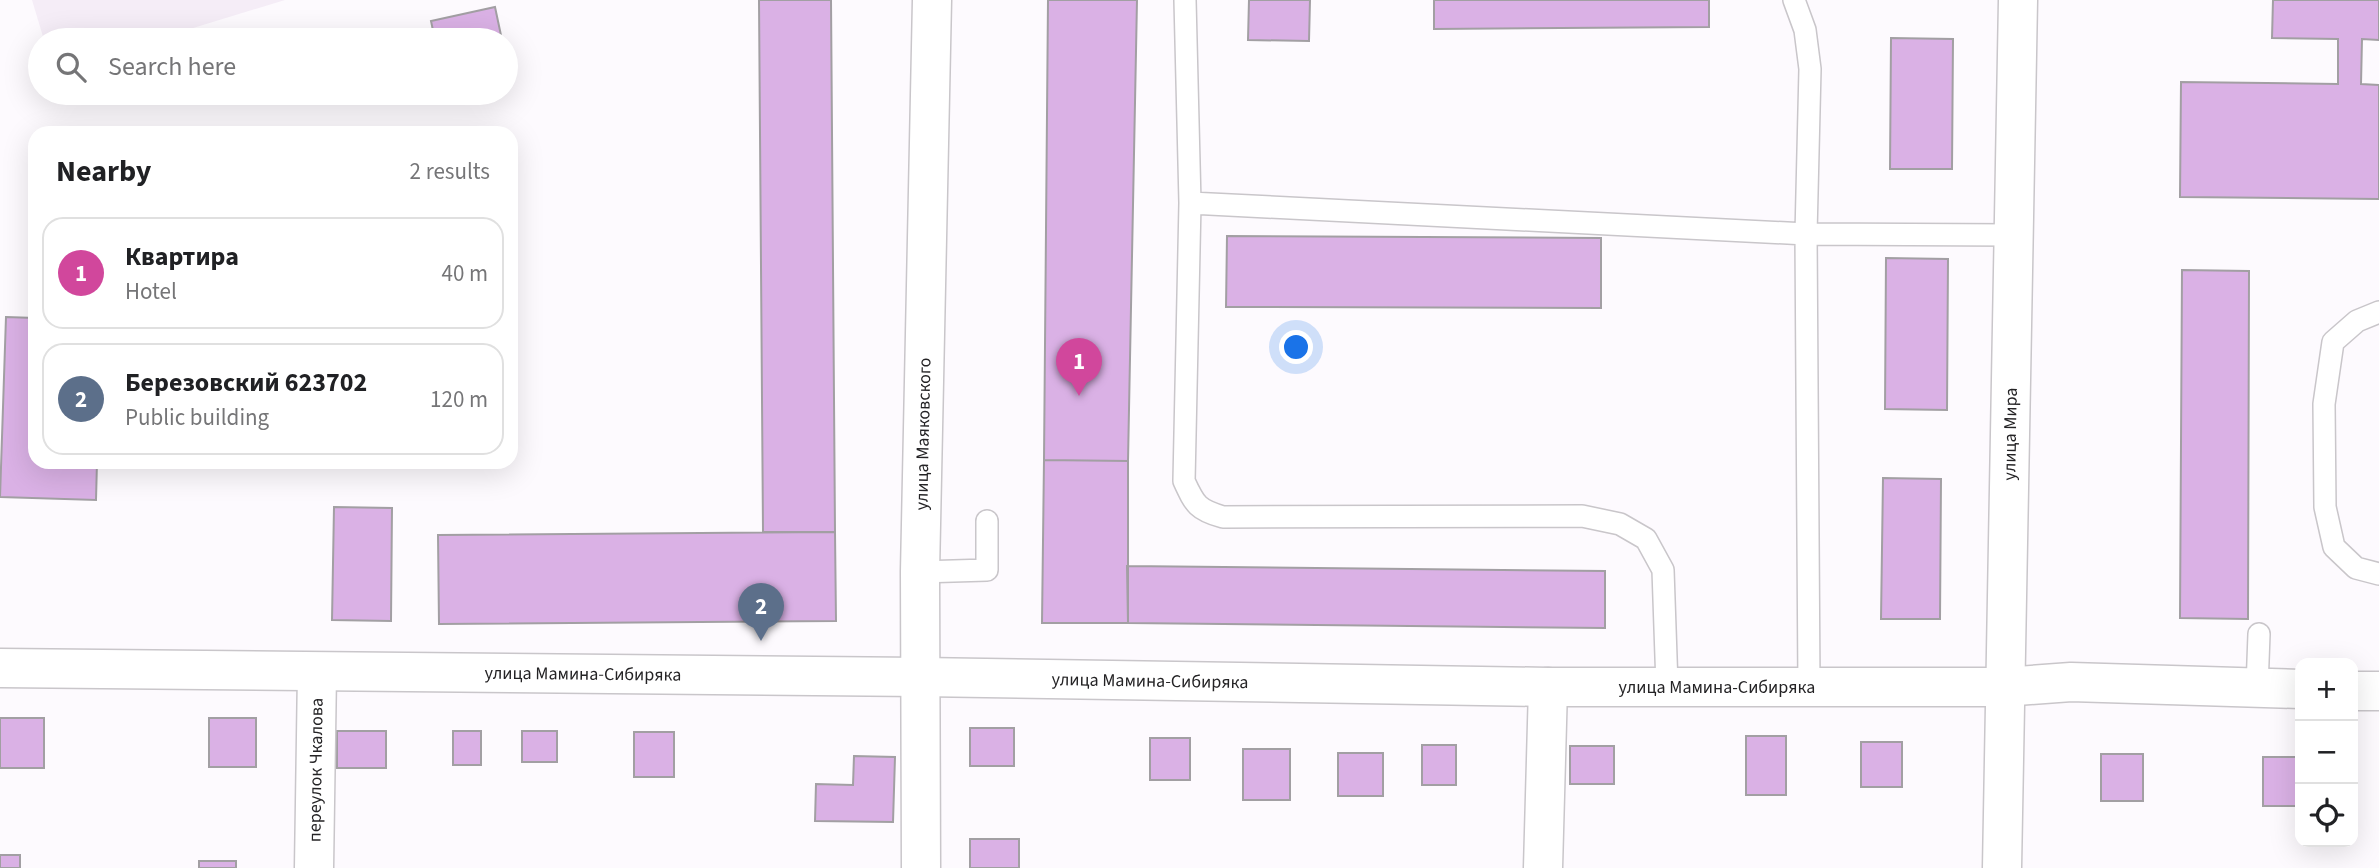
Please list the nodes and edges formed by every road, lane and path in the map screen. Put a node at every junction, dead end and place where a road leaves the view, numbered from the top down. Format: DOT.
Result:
graph roads {
  1 [pos="932,0"];
  2 [pos="1185,0"];
  3 [pos="1794,0"];
  4 [pos="2018,0"];
  5 [pos="1190,203"];
  6 [pos="1806,234"];
  7 [pos="2013,235"];
  8 [pos="2379,312"];
  9 [pos="987,521"];
  10 [pos="920,572"];
  11 [pos="2379,574"];
  12 [pos="2259,634"];
  13 [pos="0,668"];
  14 [pos="317,672"];
  15 [pos="921,677"];
  16 [pos="1667,686"];
  17 [pos="1809,686"];
  18 [pos="1548,687"];
  19 [pos="2004,687"];
  20 [pos="2257,688"];
  21 [pos="2295,689"];
  22 [pos="2358,691"];
  23 [pos="2379,691"];
  24 [pos="314,868"];
  25 [pos="921,868"];
  26 [pos="1543,868"];
  27 [pos="2002,868"];
  1 -- 10 [label="street, улица Маяковского"];
  2 -- 5 [label="lane"];
  3 -- 6 [label="lane"];
  4 -- 7 [label="street, улица Мира"];
  5 -- 6 [label="lane"];
  5 -- 16 [label="lane"];
  6 -- 7 [label="lane"];
  6 -- 17 [label="lane"];
  7 -- 19 [label="street, улица Мира"];
  8 -- 11 [label="lane"];
  9 -- 10 [label="lane"];
  10 -- 15 [label="street, улица Маяковского"];
  12 -- 20 [label="lane"];
  13 -- 14 [label="street, улица Мамина-Сибиряка"];
  14 -- 15 [label="street, улица Мамина-Сибиряка"];
  14 -- 24 [label="street, переулок Чкалова"];
  15 -- 18 [label="street, улица Мамина-Сибиряка"];
  15 -- 25 [label="street, улица Маяковского"];
  16 -- 17 [label="street, улица Мамина-Сибиряка"];
  16 -- 18 [label="street, улица Мамина-Сибиряка"];
  17 -- 19 [label="street, улица Мамина-Сибиряка"];
  18 -- 26 [label="street"];
  19 -- 20 [label="street, улица Мамина-Сибиряка"];
  19 -- 27 [label="street, улица Мира"];
  20 -- 21 [label="street, улица Мамина-Сибиряка"];
  22 -- 23 [label="street"];
}
